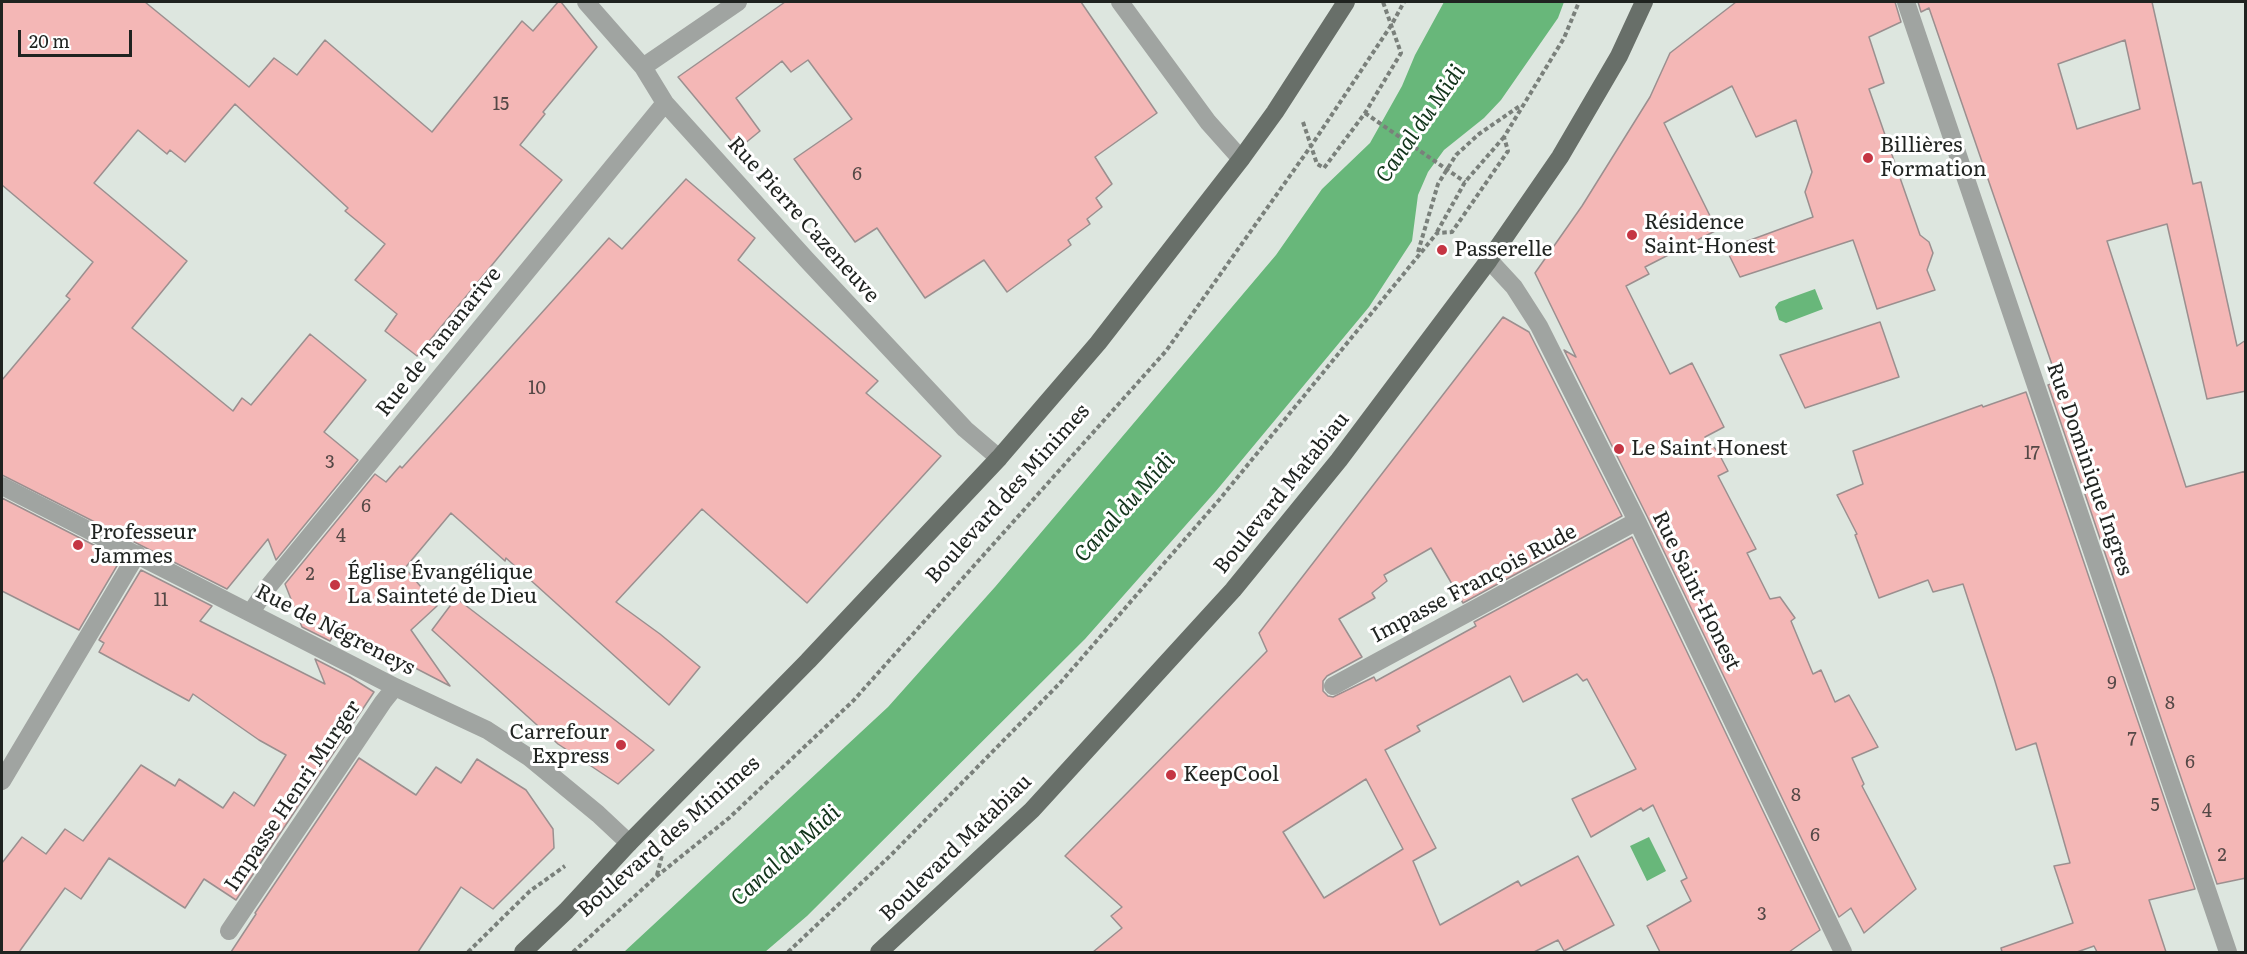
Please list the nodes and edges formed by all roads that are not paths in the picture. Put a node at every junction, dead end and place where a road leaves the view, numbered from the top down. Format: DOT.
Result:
graph roads {
  1 [pos="586,2"];
  2 [pos="738,2"];
  3 [pos="1120,2"];
  4 [pos="1346,2"];
  5 [pos="1644,2"];
  6 [pos="1905,2"];
  7 [pos="644,67"];
  8 [pos="665,103"];
  9 [pos="1241,159"];
  10 [pos="1489,260"];
  11 [pos="999,458"];
  12 [pos="2,486"];
  13 [pos="1637,521"];
  14 [pos="137,554"];
  15 [pos="251,612"];
  16 [pos="1333,686"];
  17 [pos="395,687"];
  18 [pos="2,782"];
  19 [pos="628,843"];
  20 [pos="229,931"];
  21 [pos="523,952"];
  22 [pos="879,952"];
  23 [pos="1843,952"];
  24 [pos="2228,952"];
  1 -- 7 [label="street, Rue Pierre Cazeneuve"];
  2 -- 7 [label="street"];
  3 -- 9 [label="street"];
  4 -- 9 [label="main road, Boulevard des Minimes"];
  5 -- 10 [label="main road, Boulevard Matabiau"];
  6 -- 24 [label="street, Rue Dominique Ingres"];
  7 -- 8 [label="street, Rue Pierre Cazeneuve"];
  8 -- 11 [label="street, Rue Pierre Cazeneuve"];
  8 -- 15 [label="street, Rue de Tananarive"];
  9 -- 11 [label="main road, Boulevard des Minimes"];
  10 -- 13 [label="street, Rue Saint-Honest"];
  10 -- 22 [label="main road, Boulevard Matabiau"];
  11 -- 19 [label="main road, Boulevard des Minimes"];
  12 -- 14 [label="street, Rue de Négreneys"];
  13 -- 16 [label="street, Impasse François Rude"];
  13 -- 23 [label="street, Rue Saint-Honest"];
  14 -- 15 [label="street, Rue de Négreneys"];
  14 -- 18 [label="street"];
  15 -- 17 [label="street, Rue de Négreneys"];
  17 -- 19 [label="street, Rue de Négreneys"];
  17 -- 20 [label="street, Impasse Henri Murger"];
  19 -- 21 [label="main road, Boulevard des Minimes"];
}
